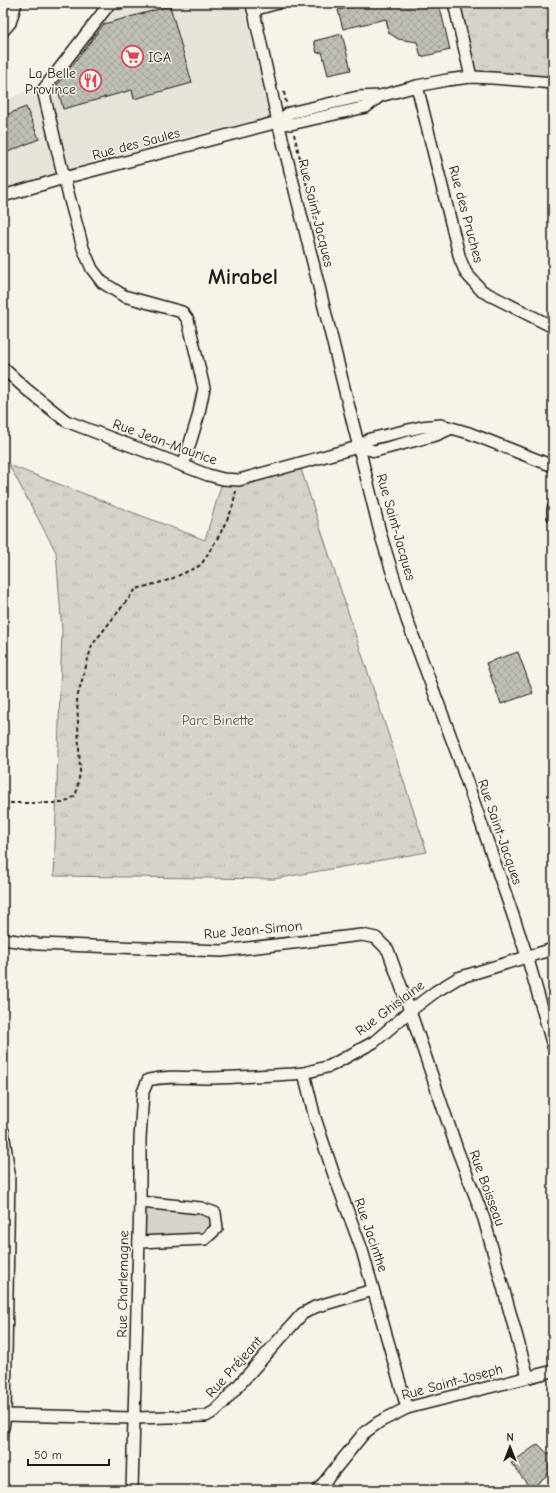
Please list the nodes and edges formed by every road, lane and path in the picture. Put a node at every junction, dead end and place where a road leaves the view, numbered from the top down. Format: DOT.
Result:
graph roads {
  1 [pos="16,3"];
  2 [pos="120,3"];
  3 [pos="278,3"];
  4 [pos="454,3"];
  5 [pos="252,6"];
  6 [pos="3,30"];
  7 [pos="471,77"];
  8 [pos="553,83"];
  9 [pos="417,86"];
  10 [pos="278,122"];
  11 [pos="64,178"];
  12 [pos="3,196"];
  13 [pos="553,327"];
  14 [pos="3,368"];
  15 [pos="358,447"];
  16 [pos="183,466"];
  17 [pos="553,466"];
  18 [pos="239,480"];
  19 [pos="553,509"];
  20 [pos="553,516"];
  21 [pos="3,803"];
  22 [pos="3,939"];
  23 [pos="553,949"];
  24 [pos="527,956"];
  25 [pos="410,1011"];
  26 [pos="553,1046"];
  27 [pos="304,1073"];
  28 [pos="148,1080"];
  29 [pos="3,1131"];
  30 [pos="140,1202"];
  31 [pos="6,1219"];
  32 [pos="138,1242"];
  33 [pos="373,1290"];
  34 [pos="5,1338"];
  35 [pos="553,1370"];
  36 [pos="528,1378"];
  37 [pos="407,1408"];
  38 [pos="5,1415"];
  39 [pos="134,1418"];
  40 [pos="3,1428"];
  41 [pos="132,1490"];
  42 [pos="318,1490"];
  1 -- 6 [label="street"];
  2 -- 11 [label="street"];
  3 -- 5 [label="street"];
  4 -- 7 [label="street"];
  5 -- 10 [label="street, Rue Saint-Jacques"];
  7 -- 8 [label="street, Rue des Saules"];
  7 -- 9 [label="street, Rue des Saules"];
  9 -- 10 [label="street, Rue des Saules"];
  9 -- 13 [label="street, Rue des Pruches"];
  10 -- 11 [label="street, Rue des Saules"];
  10 -- 15 [label="street, Rue Saint-Jacques"];
  11 -- 12 [label="street, Rue des Saules"];
  11 -- 16 [label="street"];
  14 -- 16 [label="street, Rue Jean-Maurice"];
  15 -- 17 [label="street, Rue Jean-Maurice"];
  15 -- 18 [label="street, Rue Jean-Maurice"];
  15 -- 24 [label="street, Rue Saint-Jacques"];
  16 -- 18 [label="street, Rue Jean-Maurice"];
  18 -- 21 [label="path"];
  19 -- 20 [label="street"];
  22 -- 25 [label="street, Rue Jean-Simon"];
  23 -- 24 [label="street, Rue Ghislaine"];
  24 -- 25 [label="street, Rue Ghislaine"];
  24 -- 26 [label="street, Rue Saint-Jacques"];
  25 -- 27 [label="street, Rue Ghislaine"];
  25 -- 36 [label="street, Rue Boisseau"];
  27 -- 28 [label="street, Rue Ghislaine"];
  27 -- 33 [label="street, Rue Jacinthe"];
  28 -- 30 [label="street, Rue Charlemagne"];
  29 -- 31 [label="street"];
  30 -- 32 [label="street, Rue Charlemagne"];
  30 -- 32 [label="street"];
  31 -- 34 [label="street"];
  32 -- 39 [label="street, Rue Charlemagne"];
  33 -- 37 [label="street, Rue Jacinthe"];
  33 -- 39 [label="street, Rue Préjeant"];
  34 -- 38 [label="street"];
  35 -- 36 [label="street, Rue Saint-Joseph"];
  36 -- 37 [label="street, Rue Saint-Joseph"];
  37 -- 42 [label="street, Rue Saint-Joseph"];
  38 -- 39 [label="street, Rue Préjeant"];
  38 -- 40 [label="street"];
  39 -- 41 [label="street, Rue Charlemagne"];
}
